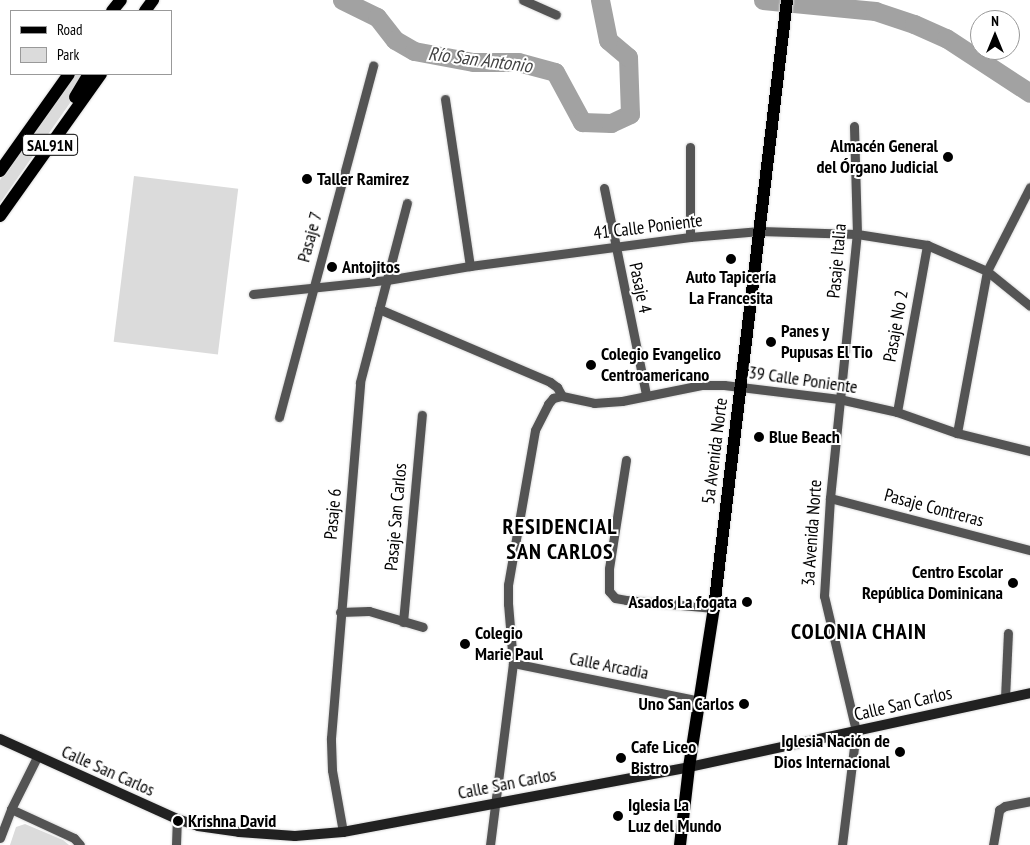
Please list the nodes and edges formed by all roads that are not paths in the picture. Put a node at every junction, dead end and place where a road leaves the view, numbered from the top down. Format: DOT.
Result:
graph roads {
  1 [pos="523,0"];
  2 [pos="787,0"];
  3 [pos="556,16"];
  4 [pos="373,65"];
  5 [pos="68,75"];
  6 [pos="88,75"];
  7 [pos="100,75"];
  8 [pos="445,98"];
  9 [pos="78,106"];
  10 [pos="854,126"];
  11 [pos="690,147"];
  12 [pos="0,171"];
  13 [pos="1030,187"];
  14 [pos="604,188"];
  15 [pos="408,203"];
  16 [pos="0,216"];
  17 [pos="760,231"];
  18 [pos="857,234"];
  19 [pos="690,237"];
  20 [pos="927,245"];
  21 [pos="616,247"];
  22 [pos="470,266"];
  23 [pos="987,271"];
  24 [pos="387,280"];
  25 [pos="314,286"];
  26 [pos="253,294"];
  27 [pos="1030,306"];
  28 [pos="379,309"];
  29 [pos="740,388"];
  30 [pos="646,395"];
  31 [pos="562,396"];
  32 [pos="839,399"];
  33 [pos="897,412"];
  34 [pos="422,415"];
  35 [pos="279,417"];
  36 [pos="957,433"];
  37 [pos="1030,451"];
  38 [pos="626,460"];
  39 [pos="830,498"];
  40 [pos="1030,550"];
  41 [pos="714,608"];
  42 [pos="340,612"];
  43 [pos="403,622"];
  44 [pos="423,627"];
  45 [pos="1008,632"];
  46 [pos="513,663"];
  47 [pos="1030,693"];
  48 [pos="1005,698"];
  49 [pos="699,701"];
  50 [pos="856,731"];
  51 [pos="0,739"];
  52 [pos="37,756"];
  53 [pos="689,767"];
  54 [pos="1030,801"];
  55 [pos="494,803"];
  56 [pos="11,809"];
  57 [pos="177,819"];
  58 [pos="343,832"];
  59 [pos="0,838"];
  60 [pos="80,845"];
  61 [pos="176,845"];
  62 [pos="490,845"];
  63 [pos="680,845"];
  64 [pos="842,845"];
  65 [pos="993,845"];
  1 -- 3 [label="street"];
  2 -- 17 [label="main road, 5a Avenida Norte"];
  4 -- 25 [label="street, Pasaje 7"];
  5 -- 12 [label="main road, SAL91N"];
  6 -- 9 [label="main road"];
  7 -- 9 [label="main road, SAL91N"];
  8 -- 22 [label="street"];
  9 -- 16 [label="main road, SAL91N"];
  10 -- 18 [label="street, Pasaje Italia"];
  11 -- 19 [label="street"];
  13 -- 23 [label="street"];
  14 -- 21 [label="street, Pasaje 4"];
  15 -- 24 [label="street, Pasaje 6"];
  17 -- 18 [label="street, 41 Calle Poniente"];
  17 -- 19 [label="street, 41 Calle Poniente"];
  17 -- 29 [label="main road, 5a Avenida Norte"];
  18 -- 20 [label="street, 41 Calle Poniente"];
  18 -- 32 [label="street, Pasaje Italia"];
  19 -- 21 [label="street, 41 Calle Poniente"];
  20 -- 23 [label="street, 41 Calle Poniente"];
  20 -- 33 [label="street, Pasaje No 2"];
  21 -- 22 [label="street, 41 Calle Poniente"];
  21 -- 30 [label="street, Pasaje 4"];
  22 -- 24 [label="street, 41 Calle Poniente"];
  23 -- 27 [label="street, 41 Calle Poniente"];
  23 -- 36 [label="street"];
  24 -- 25 [label="street, 41 Calle Poniente"];
  24 -- 28 [label="street, Pasaje 6"];
  25 -- 26 [label="street, 41 Calle Poniente"];
  25 -- 35 [label="street, Pasaje 7"];
  28 -- 31 [label="street"];
  28 -- 42 [label="street, Pasaje 6"];
  29 -- 30 [label="street, 39 Calle Poniente"];
  29 -- 32 [label="street, 39 Calle Poniente"];
  29 -- 41 [label="main road, 5a Avenida Norte"];
  30 -- 31 [label="street, 39 Calle Poniente"];
  31 -- 46 [label="street"];
  32 -- 33 [label="street, 39 Calle Poniente"];
  32 -- 39 [label="street, 3a Avenida Norte"];
  33 -- 36 [label="street, 39 Calle Poniente"];
  34 -- 43 [label="street, Pasaje San Carlos"];
  36 -- 37 [label="street, 39 Calle Poniente"];
  38 -- 41 [label="street"];
  39 -- 40 [label="street, Pasaje Contreras"];
  39 -- 50 [label="street, 3a Avenida Norte"];
  41 -- 49 [label="main road, 5a Avenida Norte"];
  42 -- 43 [label="street"];
  42 -- 58 [label="street, Pasaje 6"];
  43 -- 44 [label="street"];
  45 -- 48 [label="street"];
  46 -- 49 [label="street, Calle Arcadia"];
  46 -- 55 [label="street"];
  47 -- 48 [label="street, Calle San Carlos"];
  48 -- 50 [label="street, Calle San Carlos"];
  49 -- 53 [label="main road, 5a Avenida Norte"];
  50 -- 53 [label="street, Calle San Carlos"];
  50 -- 64 [label="street, 3a Avenida Norte"];
  51 -- 52 [label="street, Calle San Carlos"];
  52 -- 56 [label="street"];
  52 -- 57 [label="street, Calle San Carlos"];
  53 -- 55 [label="street, Calle San Carlos"];
  53 -- 63 [label="main road, 5a Avenida Norte"];
  54 -- 65 [label="street"];
  55 -- 58 [label="street, Calle San Carlos"];
  55 -- 62 [label="street"];
  56 -- 59 [label="street"];
  56 -- 60 [label="street"];
  57 -- 58 [label="street, Calle San Carlos"];
  57 -- 61 [label="street"];
}
